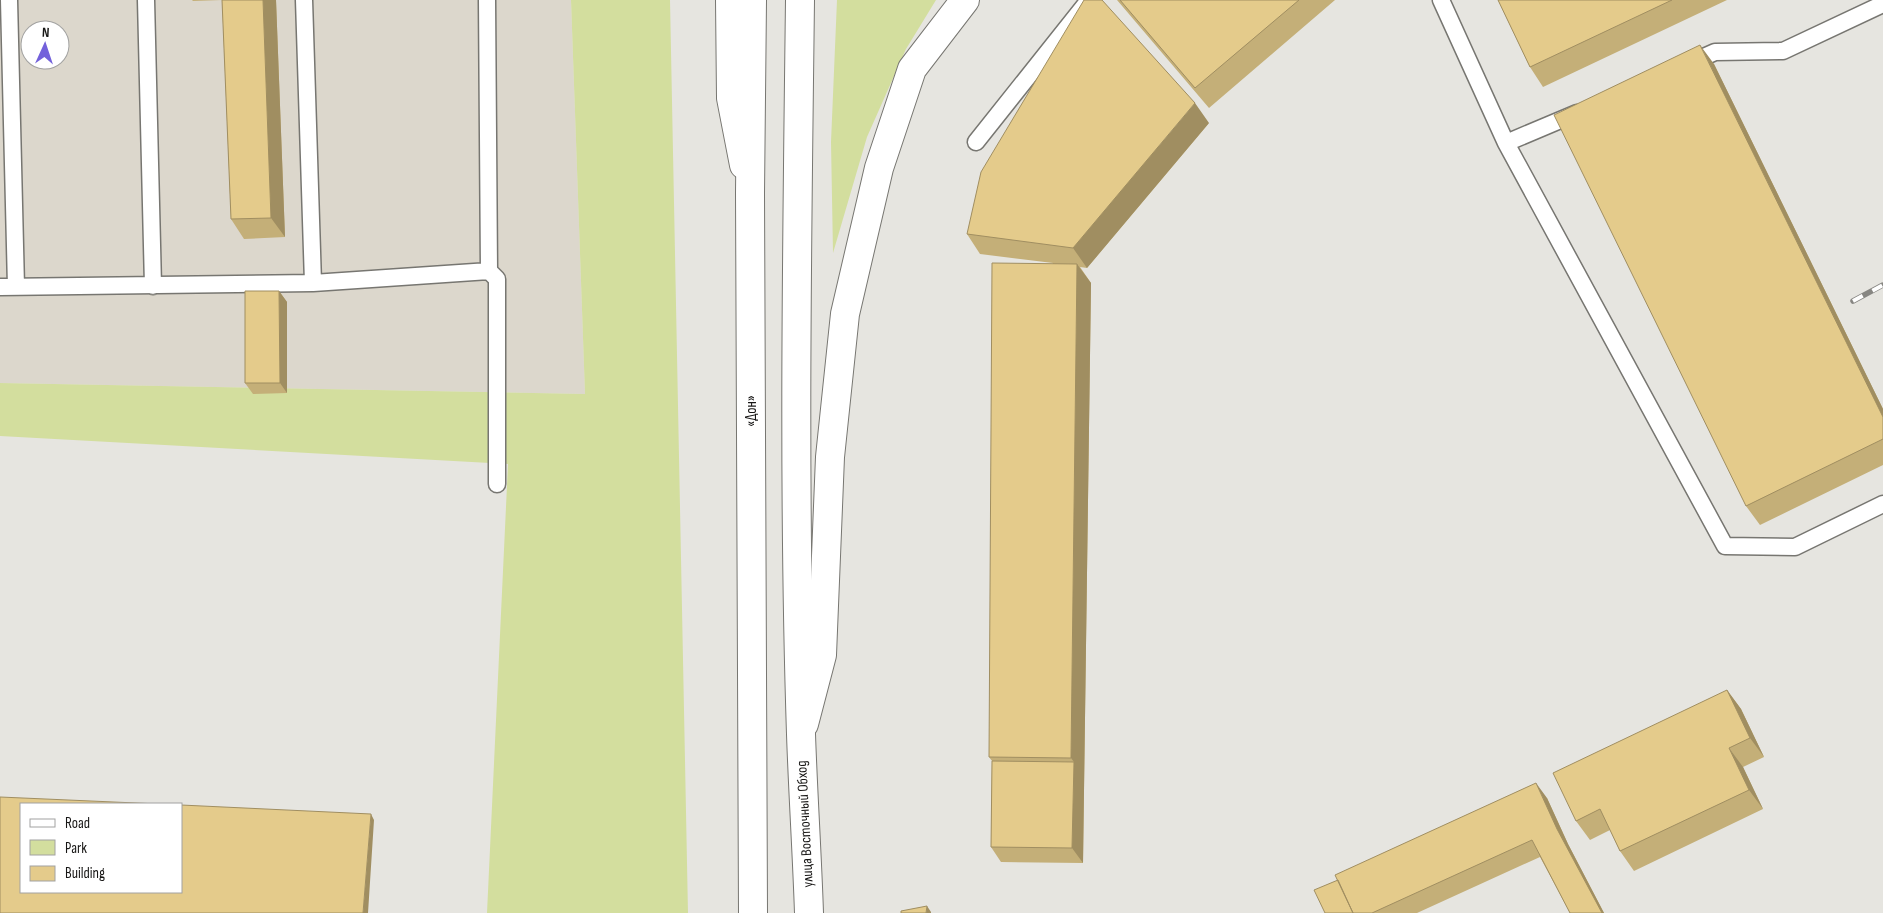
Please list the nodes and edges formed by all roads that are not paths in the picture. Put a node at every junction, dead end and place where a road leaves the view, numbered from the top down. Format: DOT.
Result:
graph roads {
  1 [pos="9,0"];
  2 [pos="146,0"];
  3 [pos="304,0"];
  4 [pos="487,0"];
  5 [pos="730,0"];
  6 [pos="752,0"];
  7 [pos="800,0"];
  8 [pos="965,0"];
  9 [pos="1089,0"];
  10 [pos="1441,0"];
  11 [pos="1883,4"];
  12 [pos="1670,72"];
  13 [pos="1588,108"];
  14 [pos="976,142"];
  15 [pos="1506,143"];
  16 [pos="750,193"];
  17 [pos="489,271"];
  18 [pos="313,283"];
  19 [pos="153,286"];
  20 [pos="8,287"];
  21 [pos="497,484"];
  22 [pos="1883,504"];
  23 [pos="801,735"];
  24 [pos="753,913"];
  25 [pos="809,913"];
  1 -- 20 [label="lane"];
  2 -- 19 [label="lane"];
  3 -- 18 [label="lane"];
  4 -- 17 [label="lane"];
  5 -- 16 [label="main road"];
  6 -- 16 [label="main road, «Дон»"];
  7 -- 23 [label="main road"];
  8 -- 23 [label="main road"];
  9 -- 14 [label="lane"];
  10 -- 15 [label="lane"];
  11 -- 12 [label="lane"];
  13 -- 15 [label="lane"];
  15 -- 22 [label="lane"];
  16 -- 24 [label="main road, «Дон»"];
  17 -- 18 [label="lane"];
  17 -- 21 [label="lane"];
  18 -- 19 [label="lane"];
  19 -- 20 [label="lane"];
  23 -- 25 [label="main road, улица Восточный Обход"];
}
